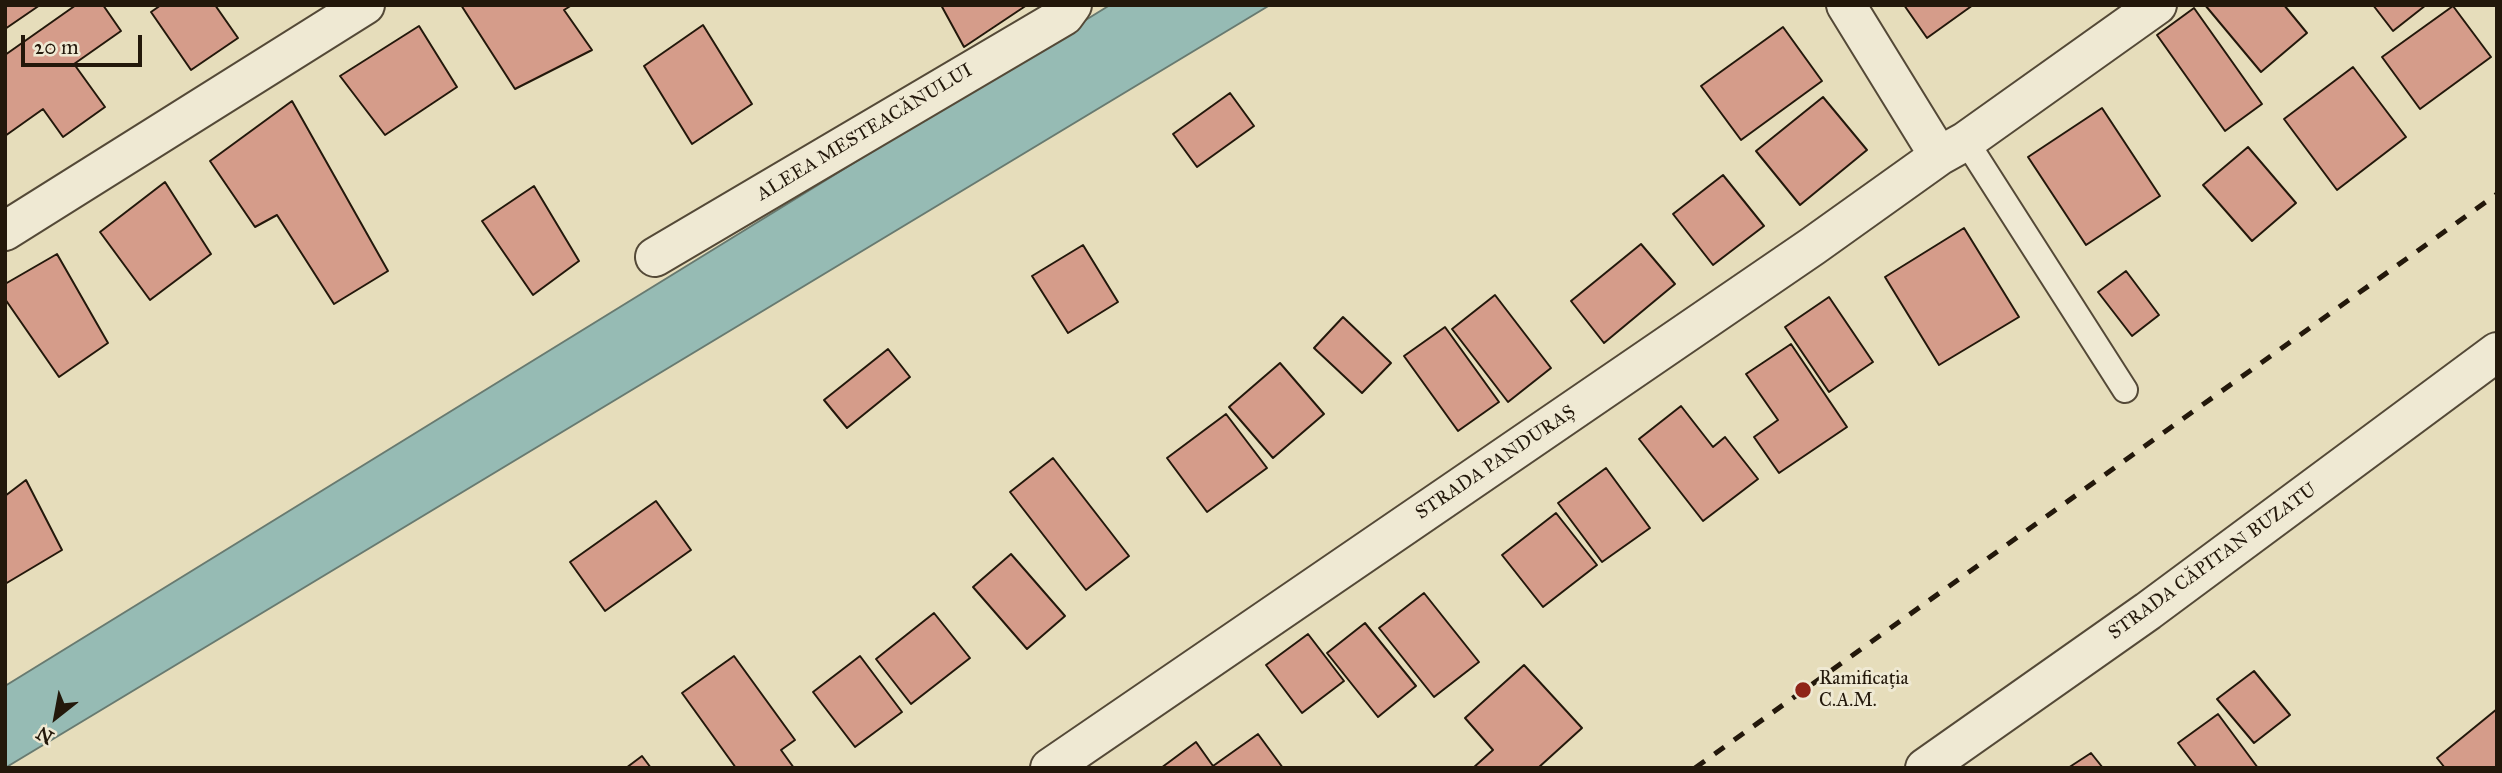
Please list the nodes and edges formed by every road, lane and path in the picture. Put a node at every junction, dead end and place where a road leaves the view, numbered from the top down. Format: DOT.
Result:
graph roads {
  1 [pos="365,5"];
  2 [pos="1072,5"];
  3 [pos="1846,5"];
  4 [pos="2157,5"];
  5 [pos="1952,149"];
  6 [pos="5,230"];
  7 [pos="655,257"];
  8 [pos="2497,352"];
  9 [pos="2125,390"];
  10 [pos="1051,768"];
  11 [pos="1925,768"];
  1 -- 6 [label="street"];
  2 -- 7 [label="street, ALEEA MESTEACĂNULUI"];
  3 -- 5 [label="street"];
  4 -- 5 [label="street, STRADA PANDURAȘ"];
  5 -- 9 [label="lane"];
  5 -- 10 [label="street, STRADA PANDURAȘ"];
  8 -- 11 [label="street, STRADA CĂPITAN BUZATU"];
}
